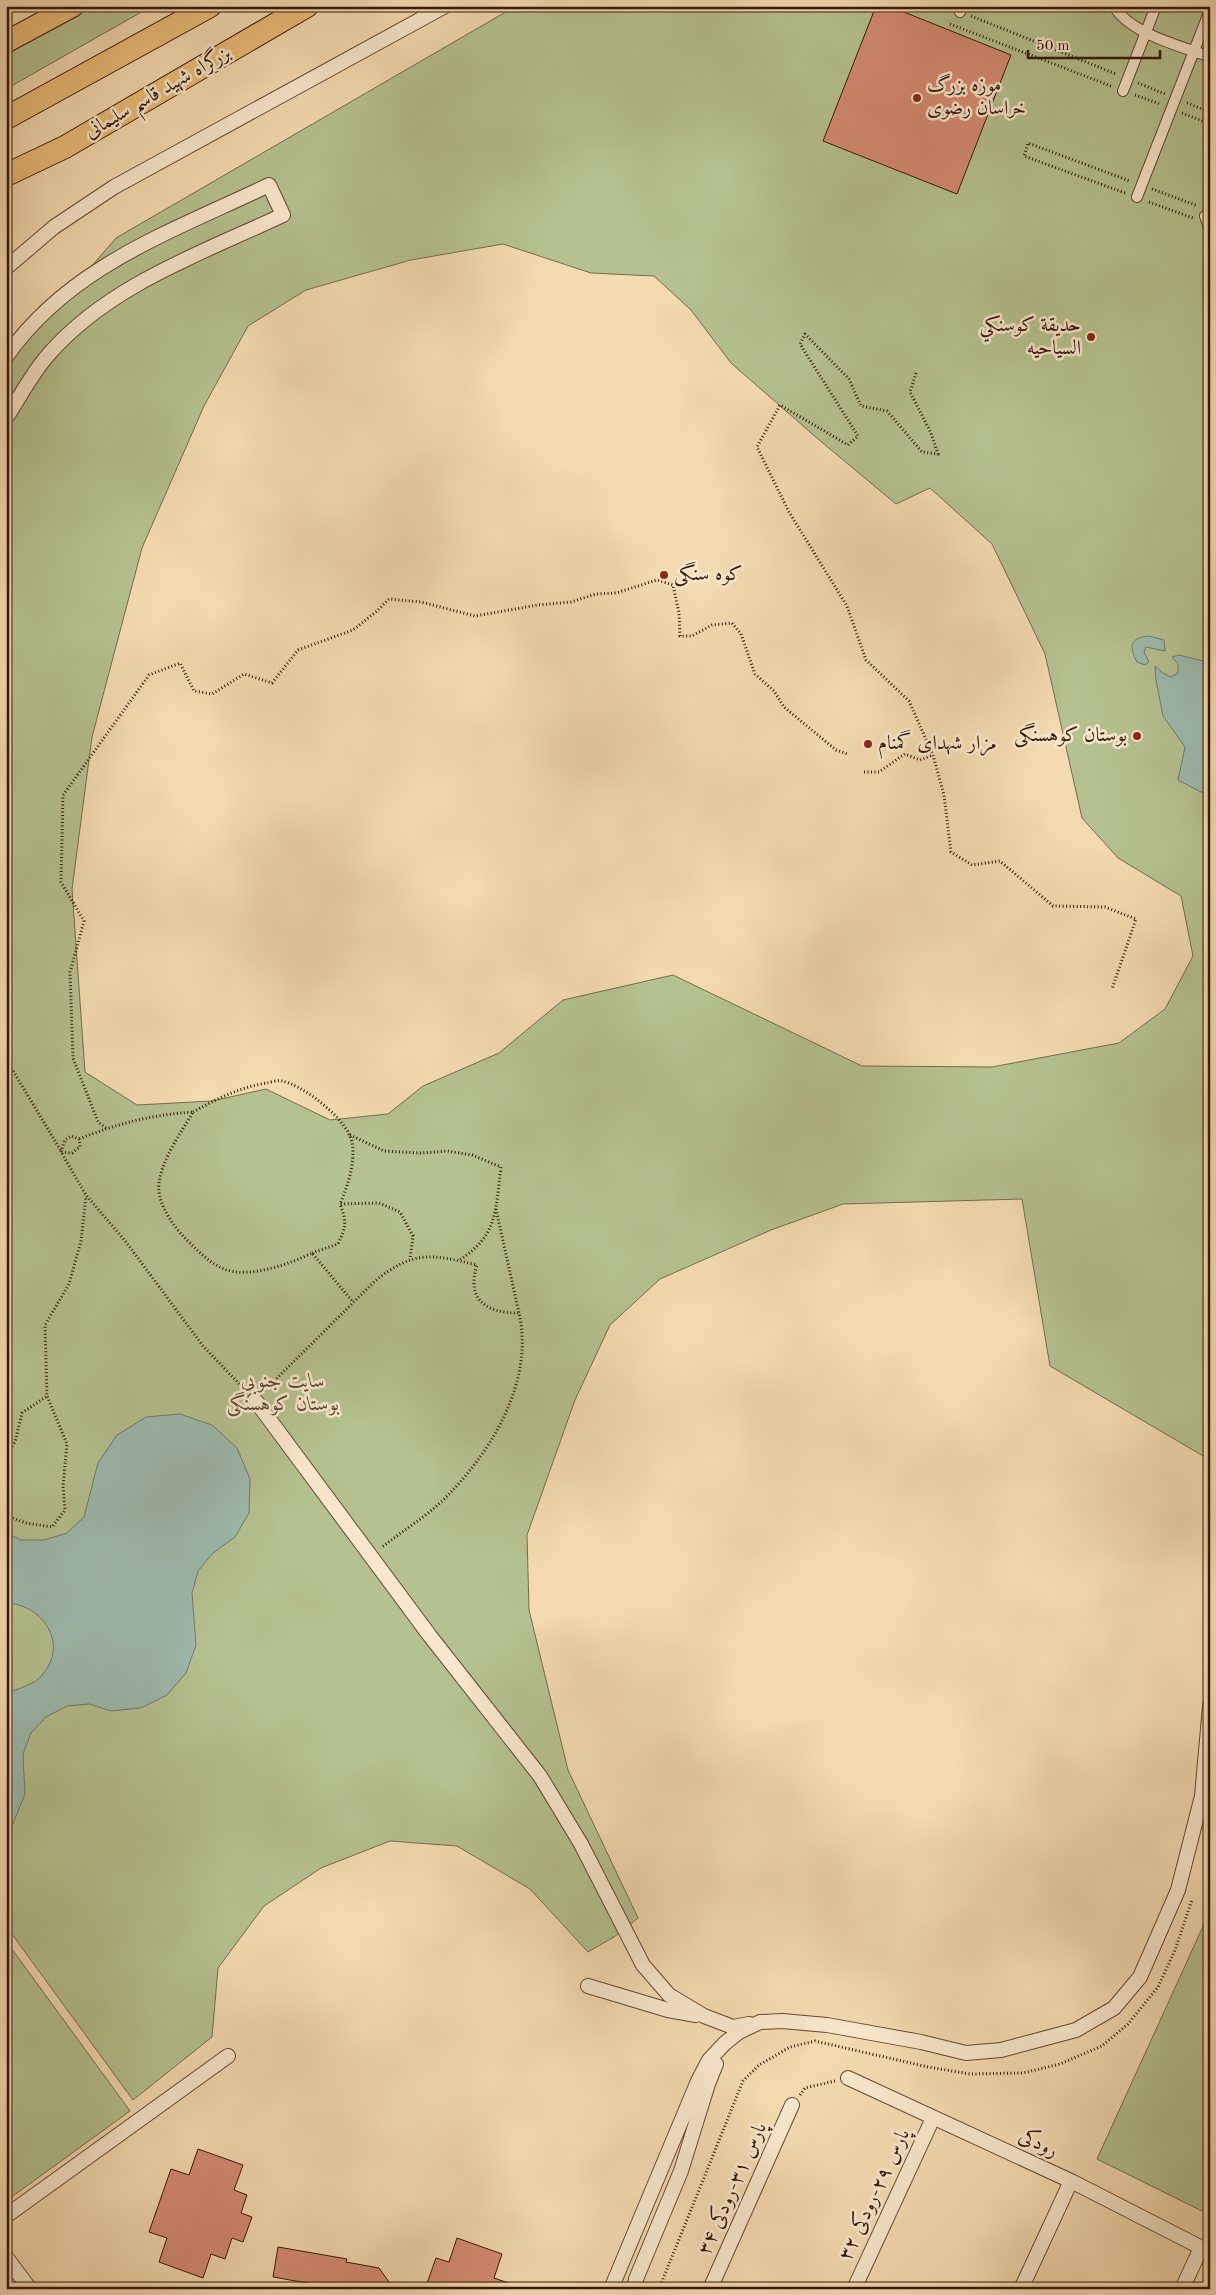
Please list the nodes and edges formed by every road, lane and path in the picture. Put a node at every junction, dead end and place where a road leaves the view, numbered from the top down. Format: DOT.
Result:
graph roads {
  1 [pos="73,6"];
  2 [pos="210,6"];
  3 [pos="307,6"];
  4 [pos="445,6"];
  5 [pos="1114,6"];
  6 [pos="1156,6"];
  7 [pos="961,9"];
  8 [pos="1210,10"];
  9 [pos="950,24"];
  10 [pos="1146,32"];
  11 [pos="6,42"];
  12 [pos="1194,50"];
  13 [pos="1210,57"];
  14 [pos="1128,79"];
  15 [pos="1123,91"];
  16 [pos="1175,98"];
  17 [pos="1171,109"];
  18 [pos="1210,112"];
  19 [pos="6,118"];
  20 [pos="1210,124"];
  21 [pos="65,147"];
  22 [pos="6,176"];
  23 [pos="1142,186"];
  24 [pos="6,188"];
  25 [pos="1137,197"];
  26 [pos="1207,218"];
  27 [pos="6,268"];
  28 [pos="6,358"];
  29 [pos="916,373"];
  30 [pos="6,418"];
  31 [pos="847,754"];
  32 [pos="933,755"];
  33 [pos="864,772"];
  34 [pos="1112,990"];
  35 [pos="6,1060"];
  36 [pos="193,1112"];
  37 [pos="106,1128"];
  38 [pos="350,1135"];
  39 [pos="79,1139"];
  40 [pos="61,1152"];
  41 [pos="86,1195"];
  42 [pos="340,1204"];
  43 [pos="495,1208"];
  44 [pos="312,1253"];
  45 [pos="410,1259"];
  46 [pos="458,1261"];
  47 [pos="353,1302"];
  48 [pos="519,1313"];
  49 [pos="47,1396"];
  50 [pos="255,1400"];
  51 [pos="6,1455"];
  52 [pos="6,1516"];
  53 [pos="371,1556"];
  54 [pos="1210,1706"];
  55 [pos="588,1986"];
  56 [pos="704,2016"];
  57 [pos="760,2022"];
  58 [pos="228,2056"];
  59 [pos="848,2078"];
  60 [pos="792,2105"];
  61 [pos="933,2118"];
  62 [pos="1071,2181"];
  63 [pos="6,2216"];
  64 [pos="1205,2250"];
  65 [pos="6,2257"];
  66 [pos="30,2289"];
  67 [pos="611,2289"];
  68 [pos="634,2289"];
  69 [pos="710,2289"];
  70 [pos="854,2289"];
  71 [pos="1021,2289"];
  72 [pos="1182,2289"];
  1 -- 11 [label="main road"];
  2 -- 19 [label="highway"];
  3 -- 21 [label="highway, بزرگراه شهید قاسم سلیمانی"];
  4 -- 27 [label="street"];
  5 -- 10 [label="street"];
  6 -- 10 [label="street"];
  7 -- 14 [label="path"];
  8 -- 12 [label="street"];
  9 -- 15 [label="path"];
  10 -- 12 [label="street"];
  10 -- 14 [label="street"];
  12 -- 13 [label="street"];
  12 -- 16 [label="street"];
  14 -- 15 [label="street"];
  14 -- 16 [label="path"];
  15 -- 17 [label="path"];
  16 -- 17 [label="street"];
  16 -- 18 [label="path"];
  17 -- 20 [label="path"];
  17 -- 23 [label="street"];
  21 -- 22 [label="highway, بزرگراه شهید قاسم سلیمانی"];
  21 -- 24 [label="main road"];
  23 -- 25 [label="street"];
  23 -- 25 [label="path"];
  23 -- 26 [label="path"];
  25 -- 26 [label="path"];
  28 -- 30 [label="street"];
  29 -- 32 [label="path"];
  31 -- 37 [label="path"];
  32 -- 33 [label="path"];
  32 -- 34 [label="path"];
  35 -- 40 [label="path"];
  36 -- 37 [label="path"];
  36 -- 38 [label="path"];
  36 -- 44 [label="path"];
  37 -- 39 [label="path"];
  38 -- 42 [label="path"];
  38 -- 43 [label="path"];
  39 -- 40 [label="path"];
  39 -- 40 [label="path"];
  40 -- 41 [label="path"];
  41 -- 49 [label="path"];
  41 -- 50 [label="path"];
  42 -- 44 [label="path"];
  42 -- 45 [label="path"];
  43 -- 46 [label="path"];
  43 -- 48 [label="path"];
  44 -- 47 [label="path"];
  45 -- 46 [label="path"];
  45 -- 47 [label="path"];
  46 -- 48 [label="path"];
  47 -- 50 [label="path"];
  48 -- 53 [label="path"];
  49 -- 51 [label="path"];
  49 -- 52 [label="path"];
  50 -- 53 [label="street"];
  53 -- 56 [label="street"];
  54 -- 57 [label="street"];
  55 -- 56 [label="street"];
  56 -- 57 [label="street"];
  57 -- 67 [label="street"];
  57 -- 68 [label="street"];
  58 -- 63 [label="street"];
  59 -- 60 [label="path"];
  59 -- 61 [label="street, رودکی"];
  60 -- 69 [label="street, پارس ۳۱-رودکی ۳۴"];
  61 -- 62 [label="street, رودکی"];
  61 -- 70 [label="street, پارس ۲۹-رودکی ۳۲"];
  62 -- 64 [label="street, رودکی"];
  62 -- 71 [label="street"];
  64 -- 72 [label="street"];
  65 -- 66 [label="street"];
}
